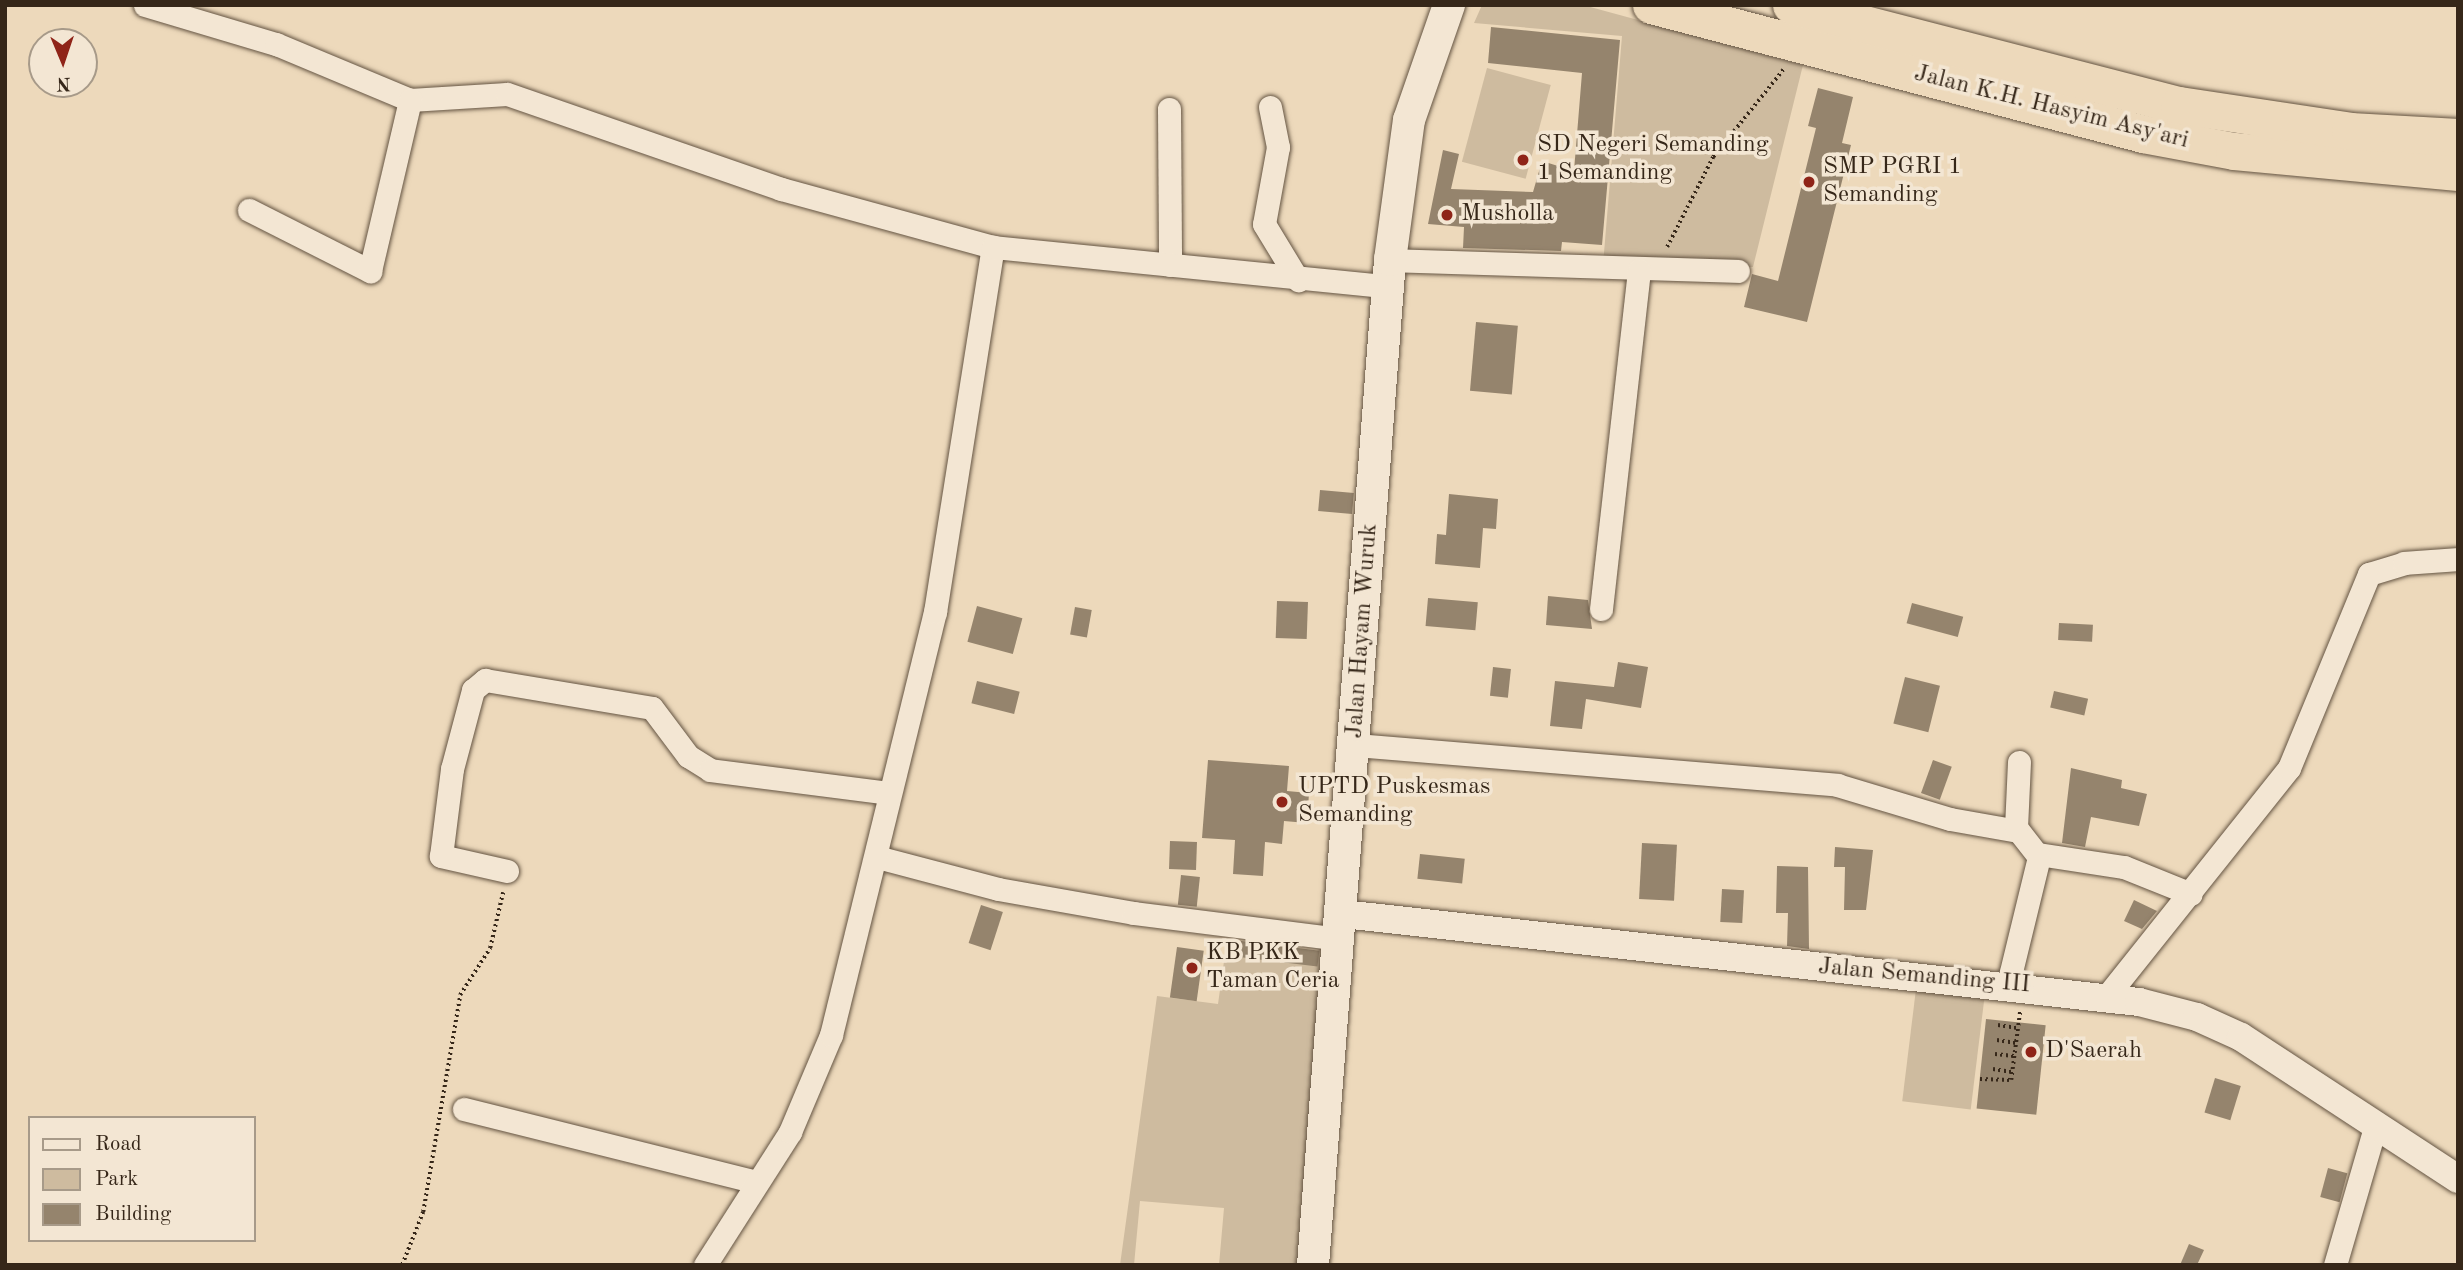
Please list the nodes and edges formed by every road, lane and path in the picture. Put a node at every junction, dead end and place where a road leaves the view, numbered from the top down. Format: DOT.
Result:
graph roads {
  1 [pos="145,5"];
  2 [pos="1449,5"];
  3 [pos="1651,5"];
  4 [pos="1791,5"];
  5 [pos="1809,48"];
  6 [pos="410,100"];
  7 [pos="1270,107"];
  8 [pos="1169,109"];
  9 [pos="2458,137"];
  10 [pos="2458,172"];
  11 [pos="249,210"];
  12 [pos="993,247"];
  13 [pos="1170,265"];
  14 [pos="1639,270"];
  15 [pos="1738,271"];
  16 [pos="1388,273"];
  17 [pos="1298,280"];
  18 [pos="2458,559"];
  19 [pos="1601,609"];
  20 [pos="1355,745"];
  21 [pos="2019,762"];
  22 [pos="889,793"];
  23 [pos="2018,831"];
  24 [pos="2038,854"];
  25 [pos="877,857"];
  26 [pos="507,872"];
  27 [pos="2191,894"];
  28 [pos="1341,927"];
  29 [pos="2008,984"];
  30 [pos="2107,996"];
  31 [pos="2019,1021"];
  32 [pos="1998,1025"];
  33 [pos="2018,1028"];
  34 [pos="1997,1040"];
  35 [pos="2016,1043"];
  36 [pos="1995,1054"];
  37 [pos="2014,1056"];
  38 [pos="1993,1069"];
  39 [pos="2012,1072"];
  40 [pos="1980,1079"];
  41 [pos="464,1110"];
  42 [pos="2375,1127"];
  43 [pos="2458,1179"];
  44 [pos="756,1182"];
  45 [pos="402,1265"];
  46 [pos="705,1265"];
  47 [pos="1313,1265"];
  48 [pos="2335,1265"];
  1 -- 6 [label="street"];
  2 -- 16 [label="main road, Jalan Hayam Wuruk"];
  3 -- 5 [label="highway, Jalan K.H. Hasyim Asy'ari"];
  4 -- 9 [label="highway, Jalan K.H. Hasyim Asy'ari"];
  5 -- 10 [label="highway, Jalan K.H. Hasyim Asy'ari"];
  5 -- 14 [label="path"];
  6 -- 11 [label="street"];
  6 -- 12 [label="street"];
  7 -- 17 [label="street"];
  8 -- 13 [label="street"];
  12 -- 13 [label="street"];
  12 -- 22 [label="street"];
  13 -- 17 [label="street"];
  14 -- 15 [label="street"];
  14 -- 16 [label="street"];
  14 -- 19 [label="street"];
  16 -- 17 [label="street"];
  16 -- 20 [label="main road, Jalan Hayam Wuruk"];
  18 -- 27 [label="street"];
  20 -- 23 [label="street"];
  20 -- 28 [label="main road, Jalan Hayam Wuruk"];
  21 -- 23 [label="street"];
  22 -- 25 [label="street"];
  22 -- 26 [label="street"];
  23 -- 24 [label="street"];
  24 -- 27 [label="street"];
  24 -- 29 [label="street"];
  25 -- 28 [label="street"];
  25 -- 44 [label="street"];
  26 -- 45 [label="path"];
  27 -- 30 [label="street"];
  28 -- 29 [label="street, Jalan Semanding III"];
  28 -- 47 [label="main road, Jalan Hayam Wuruk"];
  29 -- 30 [label="street, Jalan Semanding III"];
  30 -- 42 [label="street, Jalan Semanding III"];
  31 -- 33 [label="path"];
  32 -- 33 [label="path"];
  33 -- 35 [label="path"];
  34 -- 35 [label="path"];
  35 -- 37 [label="path"];
  36 -- 37 [label="path"];
  37 -- 39 [label="path"];
  38 -- 39 [label="path"];
  39 -- 40 [label="path"];
  41 -- 44 [label="street"];
  42 -- 43 [label="street, Jalan Semanding III"];
  42 -- 48 [label="street"];
  44 -- 46 [label="street"];
}
